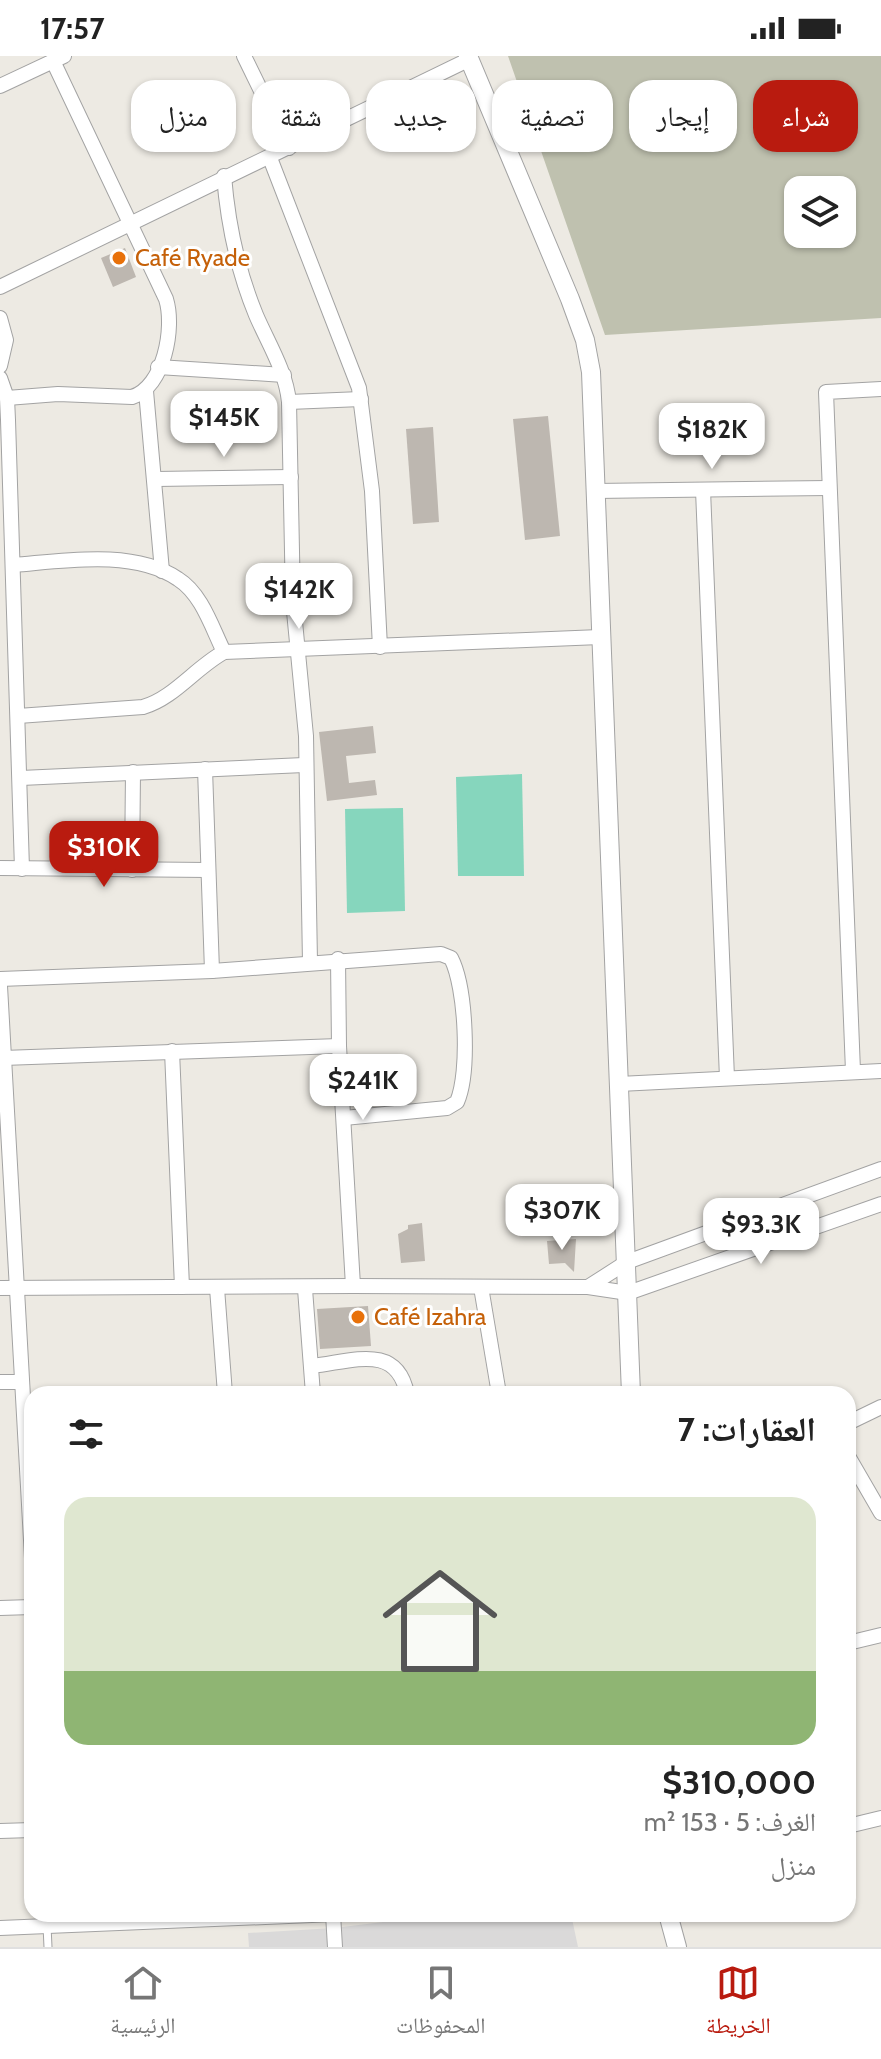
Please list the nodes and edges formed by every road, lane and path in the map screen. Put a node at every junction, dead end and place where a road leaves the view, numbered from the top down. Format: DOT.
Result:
graph roads {
  1 [pos="244,56"];
  2 [pos="58,58"];
  3 [pos="469,58"];
  4 [pos="256,80"];
  5 [pos="0,86"];
  6 [pos="350,118"];
  7 [pos="281,152"];
  8 [pos="270,158"];
  9 [pos="224,176"];
  10 [pos="131,225"];
  11 [pos="2,290"];
  12 [pos="0,318"];
  13 [pos="0,366"];
  14 [pos="158,367"];
  15 [pos="284,375"];
  16 [pos="2,388"];
  17 [pos="881,389"];
  18 [pos="146,391"];
  19 [pos="361,399"];
  20 [pos="289,402"];
  21 [pos="291,477"];
  22 [pos="156,479"];
  23 [pos="829,488"];
  24 [pos="703,490"];
  25 [pos="595,491"];
  26 [pos="14,565"];
  27 [pos="162,571"];
  28 [pos="7,583"];
  29 [pos="600,637"];
  30 [pos="380,647"];
  31 [pos="296,651"];
  32 [pos="224,652"];
  33 [pos="18,716"];
  34 [pos="304,765"];
  35 [pos="205,769"];
  36 [pos="133,772"];
  37 [pos="21,778"];
  38 [pos="0,868"];
  39 [pos="22,869"];
  40 [pos="132,870"];
  41 [pos="208,870"];
  42 [pos="338,959"];
  43 [pos="310,962"];
  44 [pos="212,971"];
  45 [pos="0,979"];
  46 [pos="0,986"];
  47 [pos="1,1004"];
  48 [pos="339,1046"];
  49 [pos="172,1051"];
  50 [pos="3,1058"];
  51 [pos="853,1071"];
  52 [pos="881,1071"];
  53 [pos="727,1078"];
  54 [pos="619,1084"];
  55 [pos="344,1118"];
  56 [pos="881,1169"];
  57 [pos="881,1204"];
  58 [pos="627,1262"];
  59 [pos="353,1286"];
  60 [pos="182,1287"];
  61 [pos="481,1287"];
  62 [pos="588,1287"];
  63 [pos="0,1288"];
  64 [pos="217,1288"];
  65 [pos="17,1289"];
  66 [pos="305,1289"];
  67 [pos="628,1293"];
  68 [pos="312,1366"];
  69 [pos="0,1382"];
  70 [pos="22,1382"];
  71 [pos="224,1386"];
  72 [pos="313,1386"];
  73 [pos="405,1386"];
  74 [pos="498,1386"];
  75 [pos="631,1386"];
  76 [pos="881,1407"];
  77 [pos="24,1408"];
  78 [pos="856,1419"];
  79 [pos="856,1470"];
  80 [pos="881,1513"];
  81 [pos="24,1607"];
  82 [pos="0,1608"];
  83 [pos="881,1635"];
  84 [pos="856,1641"];
  85 [pos="881,1818"];
  86 [pos="856,1824"];
  87 [pos="24,1830"];
  88 [pos="0,1831"];
  89 [pos="34,1922"];
  90 [pos="46,1922"];
  91 [pos="334,1922"];
  92 [pos="670,1922"];
  93 [pos="0,1928"];
  94 [pos="48,1947"];
  95 [pos="335,1947"];
  96 [pos="677,1947"];
  1 -- 4 [label="street"];
  2 -- 5 [label="street"];
  2 -- 10 [label="street"];
  3 -- 6 [label="street"];
  3 -- 25 [label="street"];
  7 -- 8 [label="street"];
  8 -- 9 [label="street"];
  8 -- 19 [label="street"];
  9 -- 10 [label="street"];
  9 -- 15 [label="street"];
  10 -- 11 [label="street"];
  10 -- 14 [label="street"];
  12 -- 13 [label="street"];
  14 -- 15 [label="street"];
  14 -- 18 [label="street"];
  15 -- 20 [label="street"];
  16 -- 18 [label="street"];
  16 -- 26 [label="street"];
  17 -- 23 [label="street"];
  18 -- 22 [label="street"];
  19 -- 20 [label="street"];
  19 -- 30 [label="street"];
  20 -- 21 [label="street"];
  21 -- 22 [label="street"];
  21 -- 31 [label="street"];
  22 -- 27 [label="street"];
  23 -- 24 [label="street"];
  23 -- 51 [label="street"];
  24 -- 25 [label="street"];
  24 -- 53 [label="street"];
  25 -- 29 [label="street"];
  26 -- 27 [label="street"];
  26 -- 28 [label="street"];
  27 -- 32 [label="street"];
  28 -- 33 [label="street"];
  29 -- 30 [label="street"];
  29 -- 54 [label="street"];
  30 -- 31 [label="street"];
  31 -- 32 [label="street"];
  31 -- 34 [label="street"];
  32 -- 33 [label="street"];
  33 -- 37 [label="street"];
  34 -- 35 [label="street"];
  34 -- 43 [label="street"];
  35 -- 36 [label="street"];
  35 -- 41 [label="street"];
  36 -- 37 [label="street"];
  36 -- 40 [label="street"];
  37 -- 39 [label="street"];
  38 -- 39 [label="street"];
  39 -- 40 [label="street"];
  40 -- 41 [label="street"];
  41 -- 44 [label="street"];
  42 -- 43 [label="street"];
  42 -- 48 [label="street"];
  42 -- 55 [label="street"];
  43 -- 44 [label="street"];
  44 -- 45 [label="street"];
  46 -- 47 [label="street"];
  47 -- 50 [label="street"];
  48 -- 49 [label="street"];
  48 -- 55 [label="street"];
  49 -- 50 [label="street"];
  49 -- 60 [label="street"];
  50 -- 65 [label="street"];
  51 -- 52 [label="street"];
  51 -- 53 [label="street"];
  53 -- 54 [label="street"];
  54 -- 58 [label="street"];
  55 -- 59 [label="street"];
  56 -- 58 [label="street"];
  57 -- 67 [label="street"];
  58 -- 62 [label="street"];
  58 -- 67 [label="street"];
  59 -- 61 [label="street"];
  59 -- 66 [label="street"];
  60 -- 64 [label="street"];
  60 -- 65 [label="street"];
  61 -- 62 [label="street"];
  61 -- 74 [label="street"];
  62 -- 67 [label="street"];
  63 -- 65 [label="street"];
  64 -- 66 [label="street"];
  64 -- 71 [label="street"];
  65 -- 70 [label="street"];
  66 -- 68 [label="street"];
  67 -- 75 [label="street"];
  68 -- 72 [label="street"];
  68 -- 73 [label="street"];
  69 -- 70 [label="street"];
  70 -- 77 [label="street"];
  76 -- 78 [label="street"];
  79 -- 80 [label="street"];
  81 -- 82 [label="street"];
  83 -- 84 [label="street"];
  85 -- 86 [label="street"];
  87 -- 88 [label="street"];
  89 -- 93 [label="street"];
  90 -- 94 [label="lane"];
  91 -- 95 [label="street"];
  92 -- 96 [label="street"];
}
